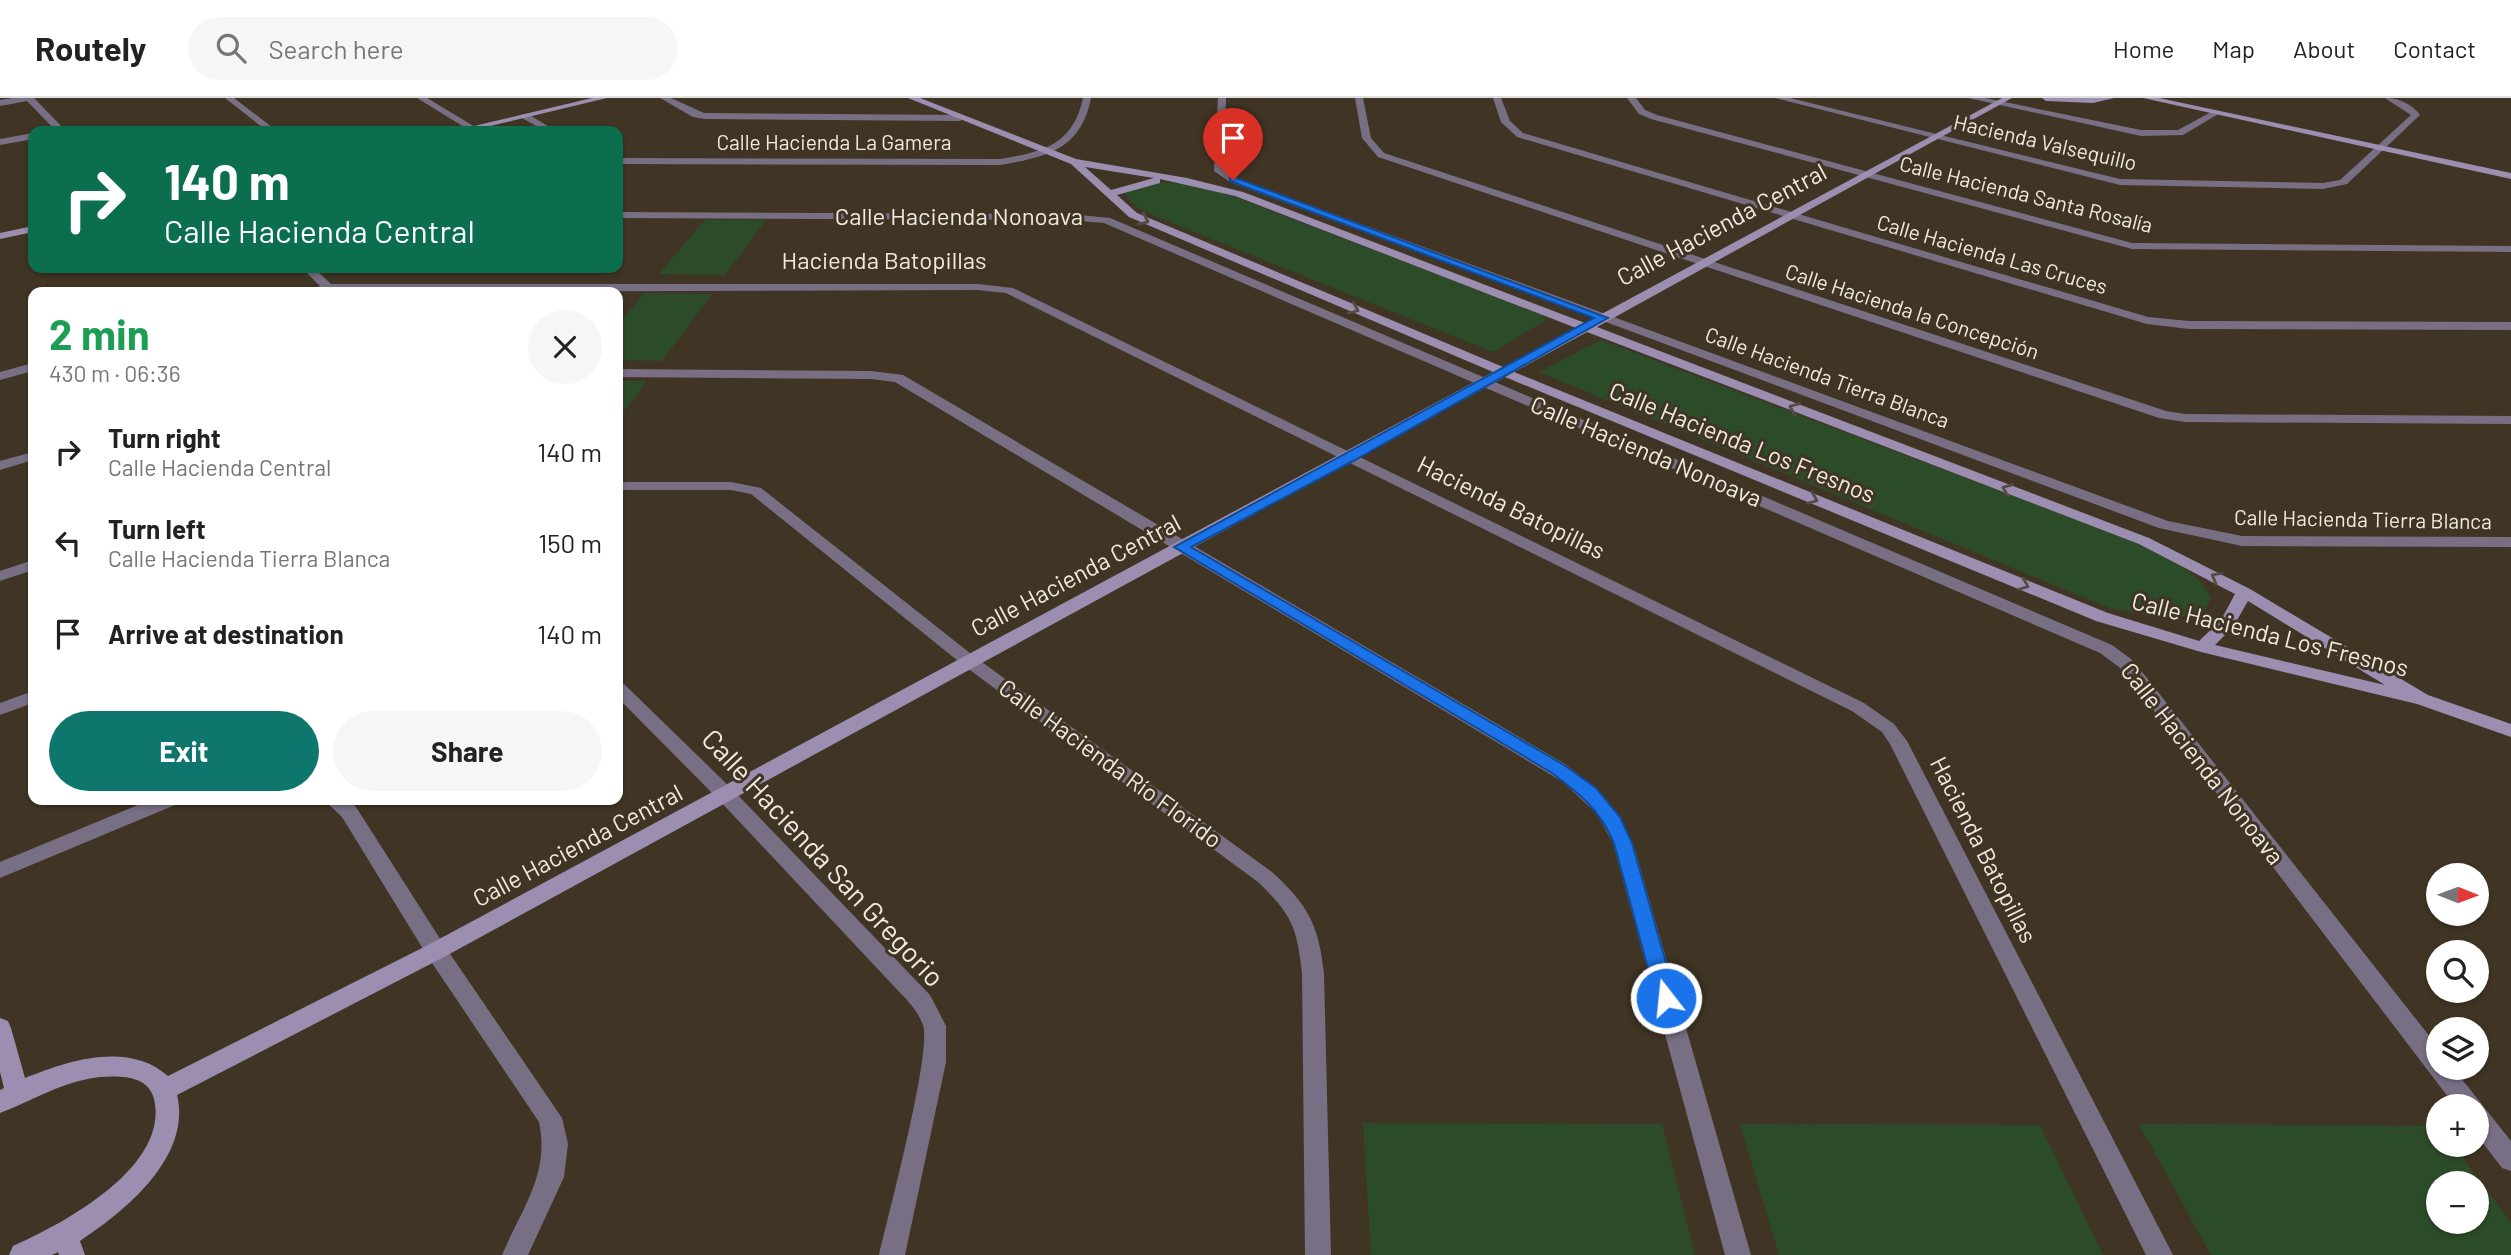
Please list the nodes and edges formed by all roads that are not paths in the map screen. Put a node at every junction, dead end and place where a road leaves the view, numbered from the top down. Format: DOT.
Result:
graph roads {
  1 [pos="28,98"];
  2 [pos="229,98"];
  3 [pos="421,98"];
  4 [pos="603,98"];
  5 [pos="664,98"];
  6 [pos="912,98"];
  7 [pos="1087,98"];
  8 [pos="1222,98"];
  9 [pos="1359,98"];
  10 [pos="1497,98"];
  11 [pos="1631,98"];
  12 [pos="1779,98"];
  13 [pos="1972,98"];
  14 [pos="2046,98"];
  15 [pos="2110,98"];
  16 [pos="2147,98"];
  17 [pos="2389,98"];
  18 [pos="2002,101"];
  19 [pos="0,103"];
  20 [pos="2216,113"];
  21 [pos="525,116"];
  22 [pos="960,118"];
  23 [pos="54,126"];
  24 [pos="265,126"];
  25 [pos="469,126"];
  26 [pos="481,126"];
  27 [pos="542,126"];
  28 [pos="28,137"];
  29 [pos="1935,138"];
  30 [pos="0,142"];
  31 [pos="2382,148"];
  32 [pos="1048,151"];
  33 [pos="623,161"];
  34 [pos="1074,162"];
  35 [pos="1867,174"];
  36 [pos="2511,176"];
  37 [pos="1173,179"];
  38 [pos="1109,195"];
  39 [pos="623,215"];
  40 [pos="1791,216"];
  41 [pos="28,230"];
  42 [pos="0,236"];
  43 [pos="2511,249"];
  44 [pos="1703,264"];
  45 [pos="313,273"];
  46 [pos="328,287"];
  47 [pos="360,287"];
  48 [pos="623,287"];
  49 [pos="1603,318"];
  50 [pos="2511,326"];
  51 [pos="1585,328"];
  52 [pos="28,368"];
  53 [pos="1503,372"];
  54 [pos="623,373"];
  55 [pos="0,376"];
  56 [pos="1483,383"];
  57 [pos="2511,420"];
  58 [pos="28,458"];
  59 [pos="1349,458"];
  60 [pos="0,466"];
  61 [pos="623,486"];
  62 [pos="2511,542"];
  63 [pos="1181,547"];
  64 [pos="28,567"];
  65 [pos="0,576"];
  66 [pos="2244,592"];
  67 [pos="2201,647"];
  68 [pos="970,661"];
  69 [pos="623,693"];
  70 [pos="28,699"];
  71 [pos="2422,699"];
  72 [pos="0,709"];
  73 [pos="2511,731"];
  74 [pos="726,795"];
  75 [pos="156,805"];
  76 [pos="340,805"];
  77 [pos="0,870"];
  78 [pos="436,951"];
  79 [pos="0,1028"];
  80 [pos="2426,1049"];
  81 [pos="164,1090"];
  82 [pos="8,1097"];
  83 [pos="2489,1132"];
  84 [pos="2511,1160"];
  85 [pos="69,1245"];
  86 [pos="22,1255"];
  87 [pos="515,1255"];
  88 [pos="892,1255"];
  89 [pos="1318,1255"];
  90 [pos="1738,1255"];
  91 [pos="2160,1255"];
  1 -- 19 [label="street"];
  1 -- 23 [label="street"];
  2 -- 24 [label="street"];
  3 -- 25 [label="street"];
  4 -- 21 [label="street"];
  5 -- 22 [label="street"];
  6 -- 22 [label="street, Calle Hacienda Los Fresnos"];
  7 -- 32 [label="street"];
  8 -- 49 [label="street, Calle Hacienda Tierra Blanca"];
  9 -- 44 [label="street, Calle Hacienda la Concepción"];
  10 -- 40 [label="street, Calle Hacienda Las Cruces"];
  11 -- 35 [label="street, Calle Hacienda Santa Rosalía"];
  12 -- 29 [label="street, Hacienda Valsequillo"];
  13 -- 18 [label="street"];
  14 -- 15 [label="street"];
  16 -- 20 [label="street"];
  17 -- 31 [label="street, Hacienda Valsequillo"];
  18 -- 20 [label="street"];
  18 -- 29 [label="street, Calle Hacienda Central"];
  20 -- 31 [label="street"];
  21 -- 26 [label="street"];
  21 -- 27 [label="street"];
  22 -- 32 [label="street, Calle Hacienda Los Fresnos"];
  28 -- 30 [label="street"];
  29 -- 31 [label="street, Hacienda Valsequillo"];
  29 -- 35 [label="street, Calle Hacienda Central"];
  31 -- 36 [label="street"];
  32 -- 33 [label="street, Calle Hacienda La Gamera"];
  32 -- 34 [label="street, Calle Hacienda Los Fresnos"];
  34 -- 37 [label="street, Calle Hacienda Los Fresnos"];
  34 -- 38 [label="street, Calle Hacienda Los Fresnos"];
  35 -- 40 [label="street, Calle Hacienda Central"];
  35 -- 43 [label="street, Calle Hacienda Santa Rosalía"];
  37 -- 38 [label="street"];
  37 -- 51 [label="street, Calle Hacienda Los Fresnos"];
  38 -- 53 [label="street, Calle Hacienda Los Fresnos, one-way"];
  39 -- 56 [label="street, Calle Hacienda Nonoava"];
  40 -- 44 [label="street, Calle Hacienda Central"];
  40 -- 50 [label="street, Calle Hacienda Las Cruces"];
  41 -- 42 [label="street"];
  44 -- 49 [label="street, Calle Hacienda Central"];
  44 -- 57 [label="street, Calle Hacienda la Concepción"];
  45 -- 46 [label="street"];
  46 -- 47 [label="street, Hacienda Batopillas"];
  48 -- 59 [label="street, Hacienda Batopillas"];
  49 -- 51 [label="street, Calle Hacienda Central"];
  49 -- 62 [label="street, Calle Hacienda Tierra Blanca"];
  51 -- 53 [label="street, Calle Hacienda Central"];
  66 -- 51 [label="street, Calle Hacienda Los Fresnos, one-way"];
  52 -- 55 [label="street"];
  53 -- 56 [label="street, Calle Hacienda Central"];
  53 -- 67 [label="street, Calle Hacienda Los Fresnos, one-way"];
  54 -- 63 [label="street"];
  56 -- 59 [label="street, Calle Hacienda Central"];
  56 -- 80 [label="street, Calle Hacienda Nonoava"];
  58 -- 60 [label="street"];
  59 -- 63 [label="street, Calle Hacienda Central"];
  59 -- 91 [label="street, Hacienda Batopillas"];
  61 -- 68 [label="street, Calle Hacienda Río Florido"];
  63 -- 68 [label="street, Calle Hacienda Central"];
  63 -- 90 [label="street"];
  64 -- 65 [label="street"];
  66 -- 67 [label="street"];
  66 -- 71 [label="street, Calle Hacienda Los Fresnos"];
  67 -- 71 [label="street, Calle Hacienda Los Fresnos"];
  68 -- 74 [label="street, Calle Hacienda Central"];
  68 -- 89 [label="street, Calle Hacienda Río Florido"];
  69 -- 74 [label="street, Calle Hacienda San Gregorio"];
  70 -- 72 [label="street"];
  71 -- 73 [label="street, Calle Hacienda Los Fresnos"];
  74 -- 78 [label="street, Calle Hacienda Central"];
  74 -- 88 [label="street, Calle Hacienda San Gregorio"];
  75 -- 77 [label="street"];
  76 -- 78 [label="street"];
  78 -- 81 [label="street, Calle Hacienda Central"];
  78 -- 87 [label="street"];
  79 -- 82 [label="street"];
  81 -- 82 [label="street"];
  81 -- 85 [label="street"];
  83 -- 84 [label="street"];
  85 -- 86 [label="street"];
}
